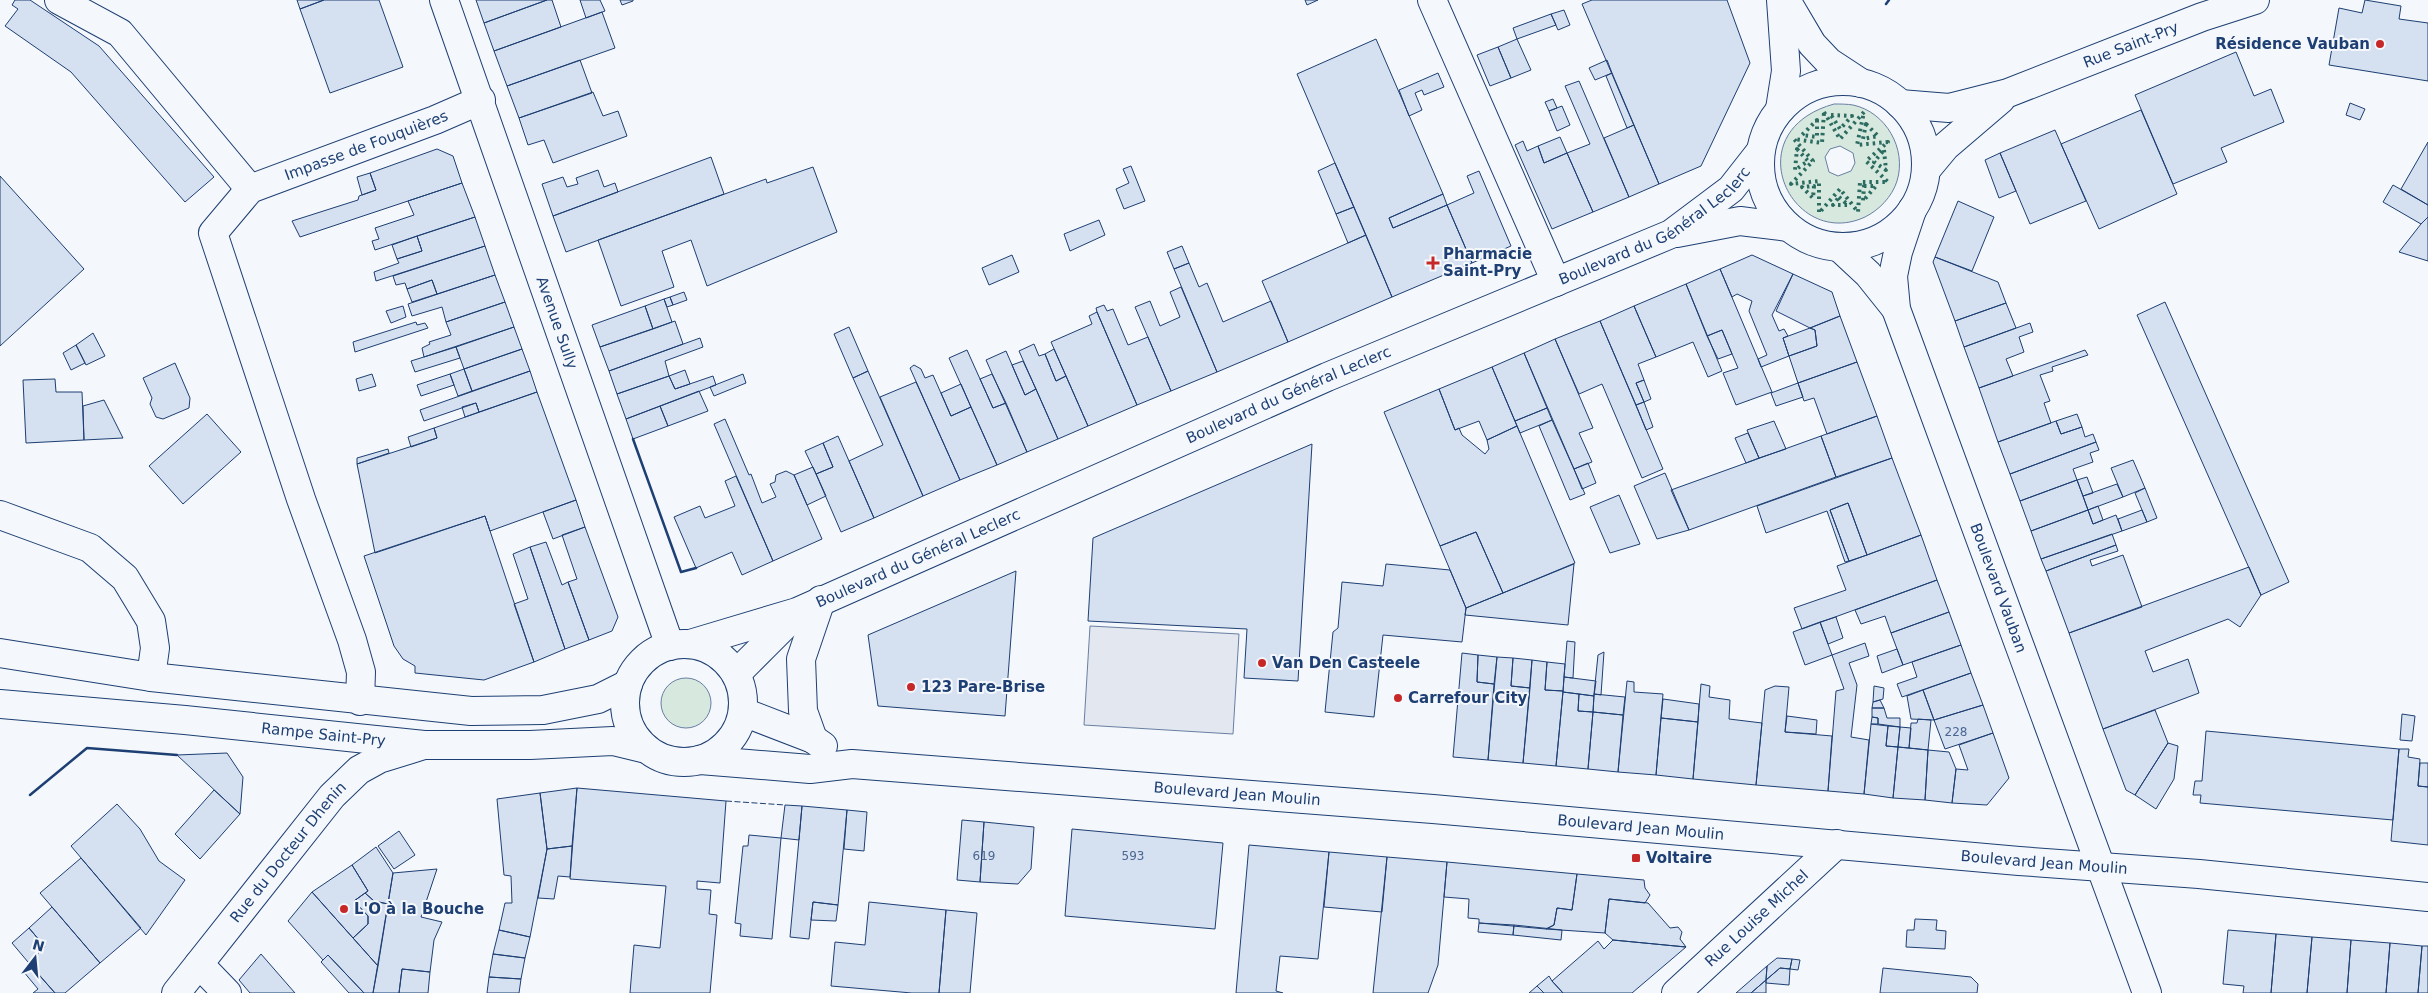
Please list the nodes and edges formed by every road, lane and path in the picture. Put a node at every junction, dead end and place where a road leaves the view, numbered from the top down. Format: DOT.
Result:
graph roads {
  1 [pos="59,0"];
  2 [pos="444,0"];
  3 [pos="1432,0"];
  4 [pos="1781,0"];
  5 [pos="1786,0"];
  6 [pos="2255,0"];
  7 [pos="1861,83"];
  8 [pos="2008,93"];
  9 [pos="481,100"];
  10 [pos="1900,104"];
  11 [pos="1780,108"];
  12 [pos="1760,152"];
  13 [pos="1926,170"];
  14 [pos="250,189"];
  15 [pos="1912,210"];
  16 [pos="1788,227"];
  17 [pos="1670,234"];
  18 [pos="1838,247"];
  19 [pos="1556,282"];
  20 [pos="1896,309"];
  21 [pos="0,515"];
  22 [pos="809,606"];
  23 [pos="680,645"];
  24 [pos="0,653"];
  25 [pos="736,674"];
  26 [pos="151,678"];
  27 [pos="628,684"];
  28 [pos="360,701"];
  29 [pos="0,704"];
  30 [pos="743,712"];
  31 [pos="813,739"];
  32 [pos="424,745"];
  33 [pos="646,749"];
  34 [pos="700,760"];
  35 [pos="852,764"];
  36 [pos="1837,844"];
  37 [pos="2099,867"];
  38 [pos="2428,897"];
  39 [pos="199,964"];
  40 [pos="176,993"];
  41 [pos="227,993"];
  42 [pos="1676,993"];
  43 [pos="2147,993"];
  1 -- 14 [label="street"];
  2 -- 9 [label="street, Avenue Sully"];
  3 -- 19 [label="street"];
  4 -- 11 [label="street"];
  5 -- 7 [label="street"];
  6 -- 8 [label="street, Rue Saint-Pry"];
  7 -- 10 [label="street"];
  7 -- 11 [label="street"];
  8 -- 10 [label="street, Rue Saint-Pry"];
  8 -- 13 [label="street, Rue Saint-Pry"];
  9 -- 14 [label="street, Impasse de Fouquières"];
  9 -- 23 [label="street, Avenue Sully"];
  10 -- 13 [label="street"];
  11 -- 12 [label="street"];
  12 -- 16 [label="street"];
  12 -- 17 [label="street, Boulevard du Général Leclerc"];
  13 -- 15 [label="street"];
  14 -- 28 [label="street"];
  15 -- 18 [label="street"];
  15 -- 20 [label="street, Boulevard Vauban"];
  16 -- 17 [label="street"];
  16 -- 18 [label="street"];
  17 -- 19 [label="street, Boulevard du Général Leclerc"];
  18 -- 20 [label="street, Boulevard Vauban"];
  19 -- 22 [label="street, Boulevard du Général Leclerc"];
  20 -- 37 [label="street, Boulevard Vauban"];
  21 -- 26 [label="street"];
  22 -- 23 [label="street, Boulevard du Général Leclerc"];
  22 -- 25 [label="street, Boulevard du Général Leclerc"];
  22 -- 31 [label="street"];
  23 -- 25 [label="street"];
  23 -- 27 [label="street"];
  24 -- 26 [label="street"];
  25 -- 30 [label="street"];
  26 -- 28 [label="street"];
  27 -- 28 [label="street"];
  27 -- 33 [label="street"];
  29 -- 32 [label="street, Rampe Saint-Pry"];
  30 -- 31 [label="street, Boulevard Jean Moulin"];
  30 -- 34 [label="street"];
  31 -- 35 [label="street, Boulevard Jean Moulin"];
  32 -- 33 [label="street, Rampe Saint-Pry"];
  32 -- 39 [label="street, Rue du Docteur Dhenin"];
  33 -- 34 [label="street"];
  34 -- 35 [label="street, Boulevard Jean Moulin"];
  35 -- 36 [label="street, Boulevard Jean Moulin"];
  36 -- 37 [label="street, Boulevard Jean Moulin"];
  36 -- 42 [label="street, Rue Louise Michel"];
  37 -- 38 [label="street, Boulevard Jean Moulin"];
  37 -- 43 [label="street, Boulevard Vauban"];
  39 -- 40 [label="street, Rue du Docteur Dhenin"];
  39 -- 41 [label="street"];
}
